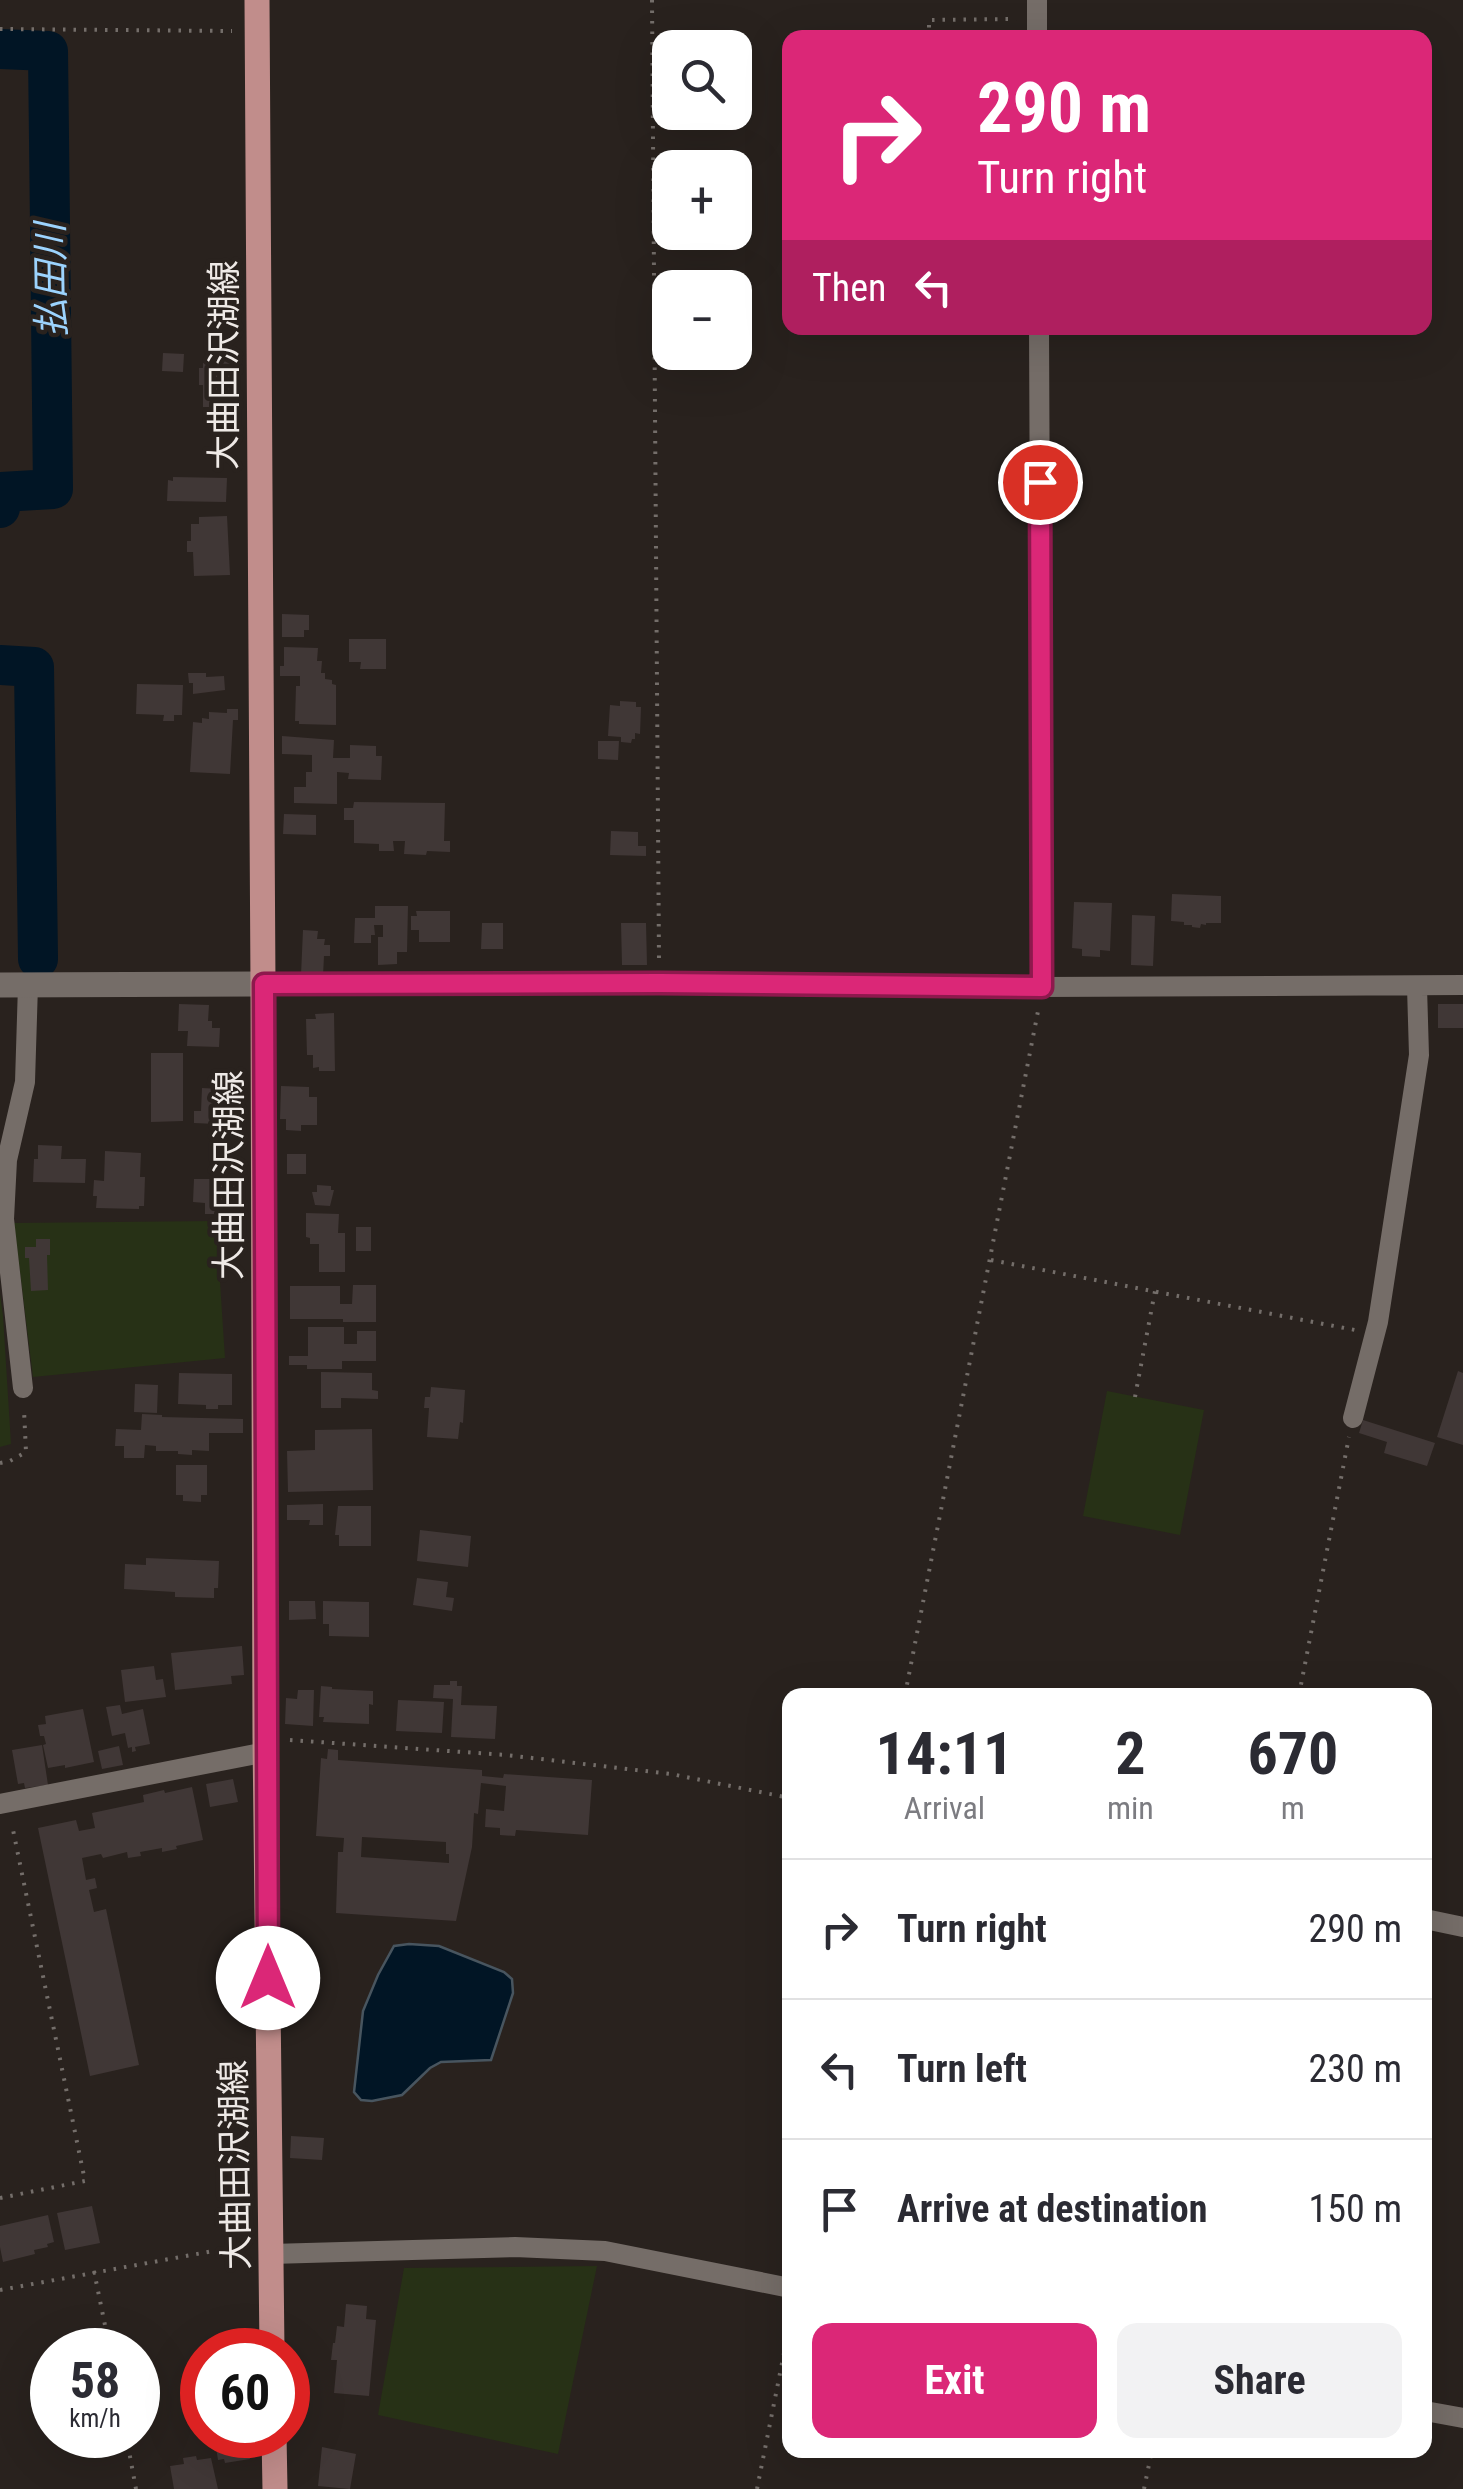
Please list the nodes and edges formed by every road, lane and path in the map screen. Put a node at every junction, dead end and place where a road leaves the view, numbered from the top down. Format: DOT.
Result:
graph roads {
  1 [pos="257,0"];
  2 [pos="652,0"];
  3 [pos="1037,19"];
  4 [pos="0,29"];
  5 [pos="929,30"];
  6 [pos="257,31"];
  7 [pos="1038,335"];
  8 [pos="660,983"];
  9 [pos="264,984"];
  10 [pos="0,985"];
  11 [pos="28,985"];
  12 [pos="1417,986"];
  13 [pos="1463,986"];
  14 [pos="1042,987"];
  15 [pos="990,1260"];
  16 [pos="1156,1291"];
  17 [pos="1375,1333"];
  18 [pos="23,1388"];
  19 [pos="1134,1397"];
  20 [pos="1353,1418"];
  21 [pos="0,1463"];
  22 [pos="906,1688"];
  23 [pos="1300,1688"];
  24 [pos="266,1745"];
  25 [pos="782,1796"];
  26 [pos="3,1803"];
  27 [pos="1432,1920"];
  28 [pos="1463,1927"];
  29 [pos="0,2198"];
  30 [pos="270,2248"];
  31 [pos="94,2271"];
  32 [pos="782,2286"];
  33 [pos="0,2290"];
  34 [pos="106,2328"];
  35 [pos="272,2328"];
  36 [pos="782,2364"];
  37 [pos="1432,2412"];
  38 [pos="1463,2418"];
  39 [pos="130,2458"];
  40 [pos="274,2458"];
  41 [pos="1150,2458"];
  42 [pos="136,2489"];
  43 [pos="275,2489"];
  44 [pos="758,2489"];
  45 [pos="1144,2489"];
  1 -- 6 [label="main road, 大曲田沢湖線"];
  2 -- 8 [label="path"];
  3 -- 5 [label="path"];
  4 -- 6 [label="path"];
  6 -- 9 [label="main road, 大曲田沢湖線"];
  7 -- 14 [label="street"];
  8 -- 9 [label="street"];
  8 -- 14 [label="street"];
  9 -- 11 [label="street"];
  9 -- 24 [label="main road, 大曲田沢湖線"];
  10 -- 11 [label="street"];
  11 -- 18 [label="street"];
  12 -- 13 [label="street"];
  12 -- 14 [label="street"];
  12 -- 17 [label="street"];
  14 -- 15 [label="path"];
  15 -- 16 [label="path"];
  15 -- 22 [label="path"];
  16 -- 17 [label="path"];
  16 -- 19 [label="path"];
  17 -- 20 [label="street"];
  18 -- 21 [label="path"];
  20 -- 23 [label="path"];
  24 -- 25 [label="path"];
  24 -- 26 [label="street"];
  24 -- 30 [label="main road, 大曲田沢湖線"];
  26 -- 29 [label="path"];
  27 -- 28 [label="street"];
  30 -- 31 [label="path"];
  30 -- 32 [label="street"];
  30 -- 35 [label="main road, 大曲田沢湖線"];
  31 -- 33 [label="path"];
  31 -- 34 [label="path"];
  36 -- 44 [label="path"];
  37 -- 38 [label="street"];
  39 -- 42 [label="path"];
  40 -- 43 [label="main road"];
  41 -- 45 [label="path"];
}
